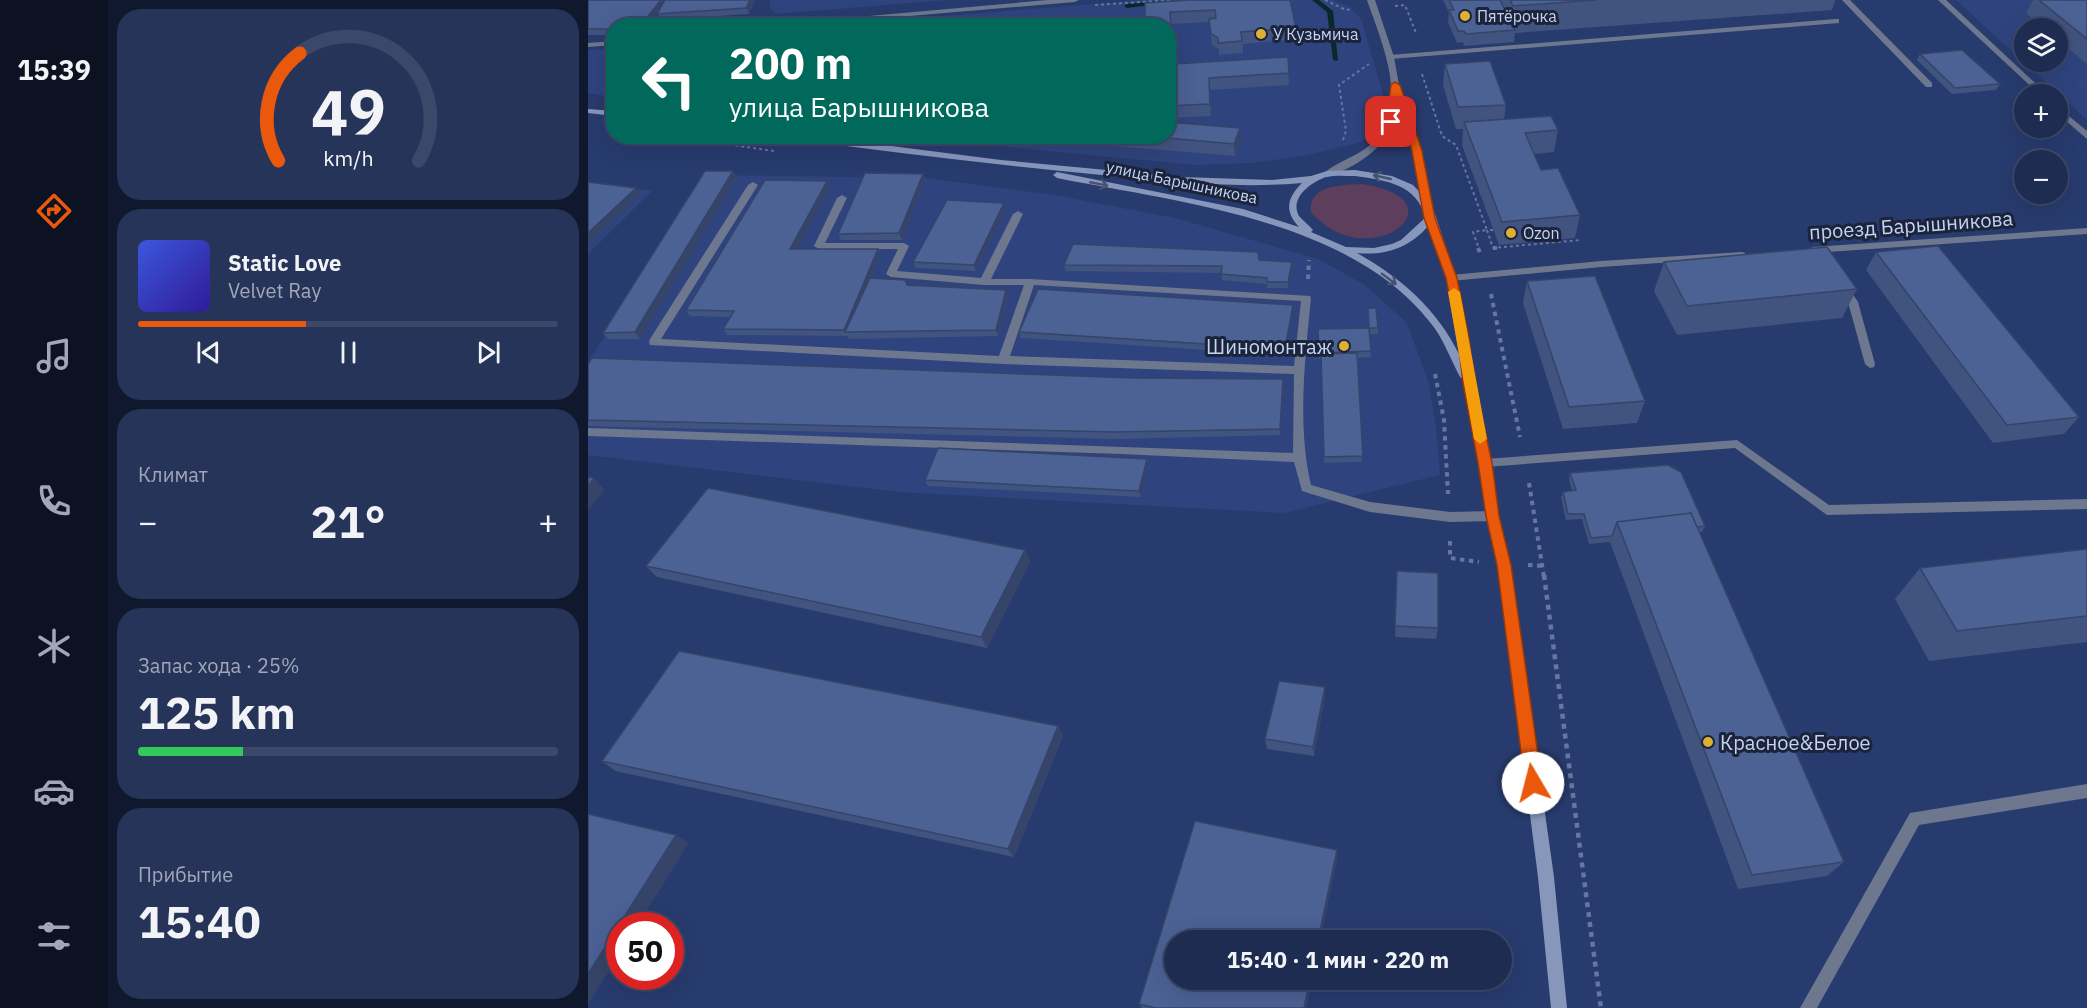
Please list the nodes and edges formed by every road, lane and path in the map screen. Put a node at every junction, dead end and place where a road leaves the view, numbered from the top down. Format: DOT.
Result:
graph roads {
  1 [pos="1075,0"];
  2 [pos="1172,0"];
  3 [pos="1371,0"];
  4 [pos="1846,0"];
  5 [pos="1942,0"];
  6 [pos="1118,4"];
  7 [pos="1346,10"];
  8 [pos="1352,15"];
  9 [pos="856,18"];
  10 [pos="1836,21"];
  11 [pos="606,44"];
  12 [pos="588,45"];
  13 [pos="1390,57"];
  14 [pos="1370,64"];
  15 [pos="2032,84"];
  16 [pos="1340,85"];
  17 [pos="1395,85"];
  18 [pos="1929,85"];
  19 [pos="588,111"];
  20 [pos="606,113"];
  21 [pos="2068,118"];
  22 [pos="2087,136"];
  23 [pos="850,144"];
  24 [pos="1001,163"];
  25 [pos="1327,174"];
  26 [pos="1313,179"];
  27 [pos="753,185"];
  28 [pos="842,198"];
  29 [pos="1427,205"];
  30 [pos="1018,214"];
  31 [pos="1430,218"];
  32 [pos="1493,230"];
  33 [pos="2087,231"];
  34 [pos="1316,236"];
  35 [pos="1580,240"];
  36 [pos="1340,247"];
  37 [pos="1310,250"];
  38 [pos="1816,253"];
  39 [pos="1753,255"];
  40 [pos="1835,276"];
  41 [pos="1451,278"];
  42 [pos="984,282"];
  43 [pos="1030,282"];
  44 [pos="1306,297"];
  45 [pos="1003,360"];
  46 [pos="1870,364"];
  47 [pos="1434,369"];
  48 [pos="1299,370"];
  49 [pos="1469,383"];
  50 [pos="588,432"];
  51 [pos="1299,458"];
  52 [pos="1485,463"];
  53 [pos="2087,504"];
  54 [pos="1492,516"];
  55 [pos="1450,518"];
  56 [pos="1504,565"];
  57 [pos="1543,566"];
  58 [pos="2087,791"];
  59 [pos="1558,1008"];
  60 [pos="1808,1008"];
  1 -- 9 [label="street"];
  2 -- 6 [label="path"];
  3 -- 13 [label="street"];
  4 -- 18 [label="street"];
  5 -- 15 [label="street"];
  7 -- 8 [label="path"];
  10 -- 13 [label="street"];
  11 -- 12 [label="street"];
  13 -- 17 [label="street"];
  14 -- 16 [label="path"];
  17 -- 25 [label="street, улица Барышникова"];
  17 -- 29 [label="street, улица Барышникова"];
  19 -- 20 [label="main road"];
  21 -- 22 [label="street"];
  23 -- 24 [label="main road, улица Барышникова"];
  24 -- 26 [label="main road, улица Барышникова"];
  24 -- 34 [label="main road, улица Барышникова, one-way"];
  25 -- 26 [label="main road, улица Барышникова"];
  29 -- 25 [label="main road, улица Барышникова, one-way"];
  26 -- 34 [label="main road"];
  27 -- 45 [label="street"];
  28 -- 42 [label="street"];
  29 -- 31 [label="main road, улица Барышникова"];
  30 -- 42 [label="street"];
  31 -- 36 [label="main road"];
  31 -- 41 [label="main road, улица Барышникова"];
  32 -- 35 [label="path"];
  33 -- 38 [label="street, проезд Барышникова"];
  34 -- 36 [label="main road, улица Барышникова"];
  36 -- 49 [label="main road, улица Барышникова, one-way"];
  37 -- 44 [label="path"];
  39 -- 41 [label="street"];
  40 -- 46 [label="street"];
  41 -- 49 [label="main road, улица Барышникова"];
  42 -- 43 [label="street"];
  43 -- 44 [label="street"];
  43 -- 45 [label="street"];
  44 -- 48 [label="street"];
  45 -- 48 [label="street"];
  47 -- 55 [label="path"];
  48 -- 51 [label="street"];
  49 -- 52 [label="main road, улица Барышникова"];
  50 -- 51 [label="street"];
  51 -- 55 [label="street"];
  52 -- 53 [label="street"];
  52 -- 54 [label="main road, улица Барышникова"];
  54 -- 55 [label="street"];
  54 -- 56 [label="main road, улица Барышникова"];
  55 -- 56 [label="path"];
  56 -- 57 [label="path"];
  56 -- 59 [label="main road, улица Барышникова"];
  58 -- 60 [label="street"];
}
